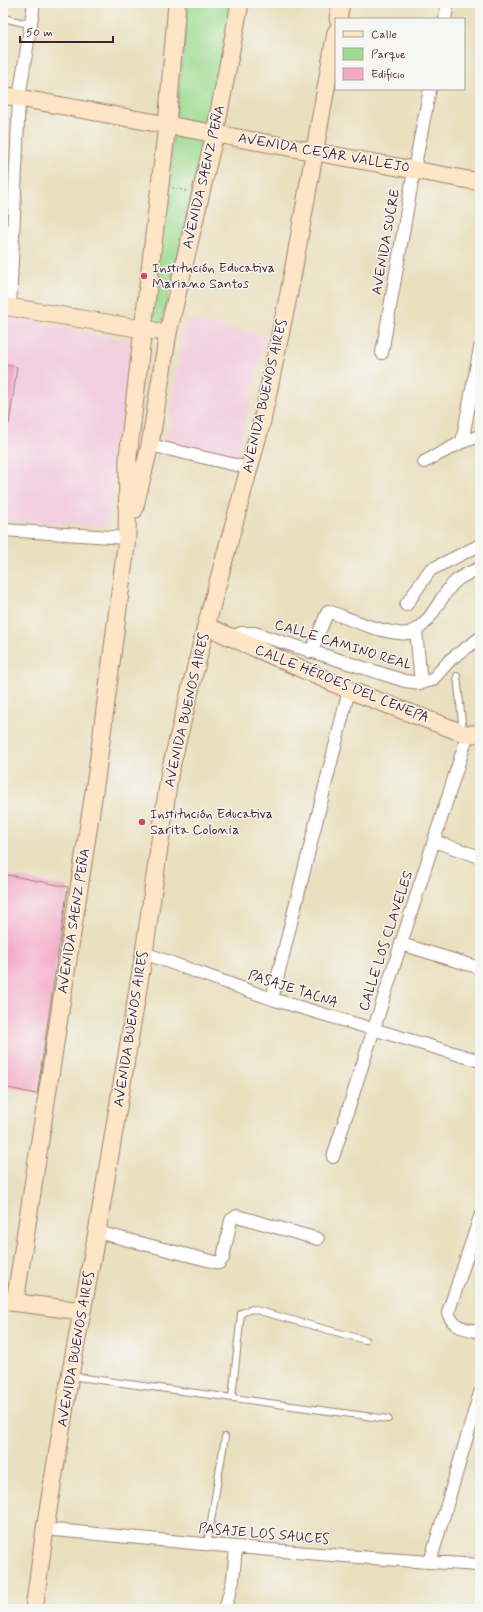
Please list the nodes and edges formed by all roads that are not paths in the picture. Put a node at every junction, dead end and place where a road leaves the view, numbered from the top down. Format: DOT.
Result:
graph roads {
  1 [pos="34,3"];
  2 [pos="177,3"];
  3 [pos="240,3"];
  4 [pos="341,3"];
  5 [pos="448,3"];
  6 [pos="3,18"];
  7 [pos="338,18"];
  8 [pos="445,18"];
  9 [pos="29,24"];
  10 [pos="335,37"];
  11 [pos="430,90"];
  12 [pos="11,96"];
  13 [pos="167,125"];
  14 [pos="215,133"];
  15 [pos="314,152"];
  16 [pos="414,170"];
  17 [pos="480,182"];
  18 [pos="6,306"];
  19 [pos="143,329"];
  20 [pos="168,333"];
  21 [pos="480,348"];
  22 [pos="382,353"];
  23 [pos="480,436"];
  24 [pos="462,442"];
  25 [pos="150,446"];
  26 [pos="424,462"];
  27 [pos="249,468"];
  28 [pos="3,530"];
  29 [pos="127,538"];
  30 [pos="480,545"];
  31 [pos="480,568"];
  32 [pos="406,605"];
  33 [pos="206,626"];
  34 [pos="416,630"];
  35 [pos="229,637"];
  36 [pos="480,638"];
  37 [pos="310,652"];
  38 [pos="457,676"];
  39 [pos="420,683"];
  40 [pos="349,690"];
  41 [pos="470,734"];
  42 [pos="434,840"];
  43 [pos="480,857"];
  44 [pos="401,944"];
  45 [pos="144,953"];
  46 [pos="480,968"];
  47 [pos="272,999"];
  48 [pos="373,1029"];
  49 [pos="480,1061"];
  50 [pos="333,1157"];
  51 [pos="480,1217"];
  52 [pos="97,1232"];
  53 [pos="318,1239"];
  54 [pos="9,1302"];
  55 [pos="82,1310"];
  56 [pos="480,1332"];
  57 [pos="365,1340"];
  58 [pos="70,1376"];
  59 [pos="480,1393"];
  60 [pos="232,1398"];
  61 [pos="388,1419"];
  62 [pos="225,1437"];
  63 [pos="45,1529"];
  64 [pos="207,1545"];
  65 [pos="236,1547"];
  66 [pos="430,1562"];
  67 [pos="480,1565"];
  68 [pos="34,1609"];
  69 [pos="225,1609"];
  1 -- 9 [label="street"];
  2 -- 13 [label="main road, AVENIDA SAENZ PEÑA"];
  3 -- 14 [label="main road, AVENIDA SAENZ PEÑA"];
  4 -- 7 [label="main road"];
  5 -- 8 [label="street"];
  6 -- 9 [label="lane"];
  9 -- 12 [label="street"];
  10 -- 15 [label="main road, AVENIDA BUENOS AIRES"];
  11 -- 16 [label="street, AVENIDA SUCRE"];
  12 -- 13 [label="main road, AVENIDA CESAR VALLEJO"];
  12 -- 18 [label="street"];
  13 -- 14 [label="main road, AVENIDA CESAR VALLEJO"];
  13 -- 19 [label="main road, AVENIDA SAENZ PEÑA"];
  14 -- 15 [label="main road, AVENIDA CESAR VALLEJO"];
  14 -- 20 [label="main road, AVENIDA SAENZ PEÑA"];
  15 -- 16 [label="main road, AVENIDA CESAR VALLEJO"];
  15 -- 27 [label="main road, AVENIDA BUENOS AIRES"];
  16 -- 17 [label="main road, AVENIDA CESAR VALLEJO"];
  16 -- 22 [label="street, AVENIDA SUCRE"];
  18 -- 19 [label="main road"];
  19 -- 20 [label="main road"];
  19 -- 29 [label="main road, AVENIDA SAENZ PEÑA"];
  20 -- 25 [label="main road, AVENIDA SAENZ PEÑA"];
  21 -- 24 [label="street"];
  23 -- 24 [label="street"];
  24 -- 26 [label="street"];
  25 -- 27 [label="street"];
  25 -- 29 [label="main road, AVENIDA SAENZ PEÑA"];
  27 -- 33 [label="main road, AVENIDA BUENOS AIRES"];
  28 -- 29 [label="street"];
  29 -- 54 [label="main road, AVENIDA SAENZ PEÑA"];
  30 -- 32 [label="street"];
  31 -- 34 [label="street"];
  33 -- 35 [label="main road, CALLE HÉROES DEL CENEPA"];
  33 -- 45 [label="main road, AVENIDA BUENOS AIRES"];
  34 -- 37 [label="street"];
  34 -- 39 [label="street"];
  35 -- 37 [label="street, CALLE CAMINO REAL"];
  35 -- 40 [label="main road, CALLE HÉROES DEL CENEPA"];
  36 -- 39 [label="street, CALLE CAMINO REAL"];
  37 -- 39 [label="street, CALLE CAMINO REAL"];
  38 -- 41 [label="lane"];
  40 -- 41 [label="main road, CALLE HÉROES DEL CENEPA"];
  40 -- 47 [label="street"];
  41 -- 42 [label="street, CALLE LOS CLAVELES"];
  42 -- 43 [label="street"];
  42 -- 44 [label="street, CALLE LOS CLAVELES"];
  44 -- 46 [label="street"];
  44 -- 48 [label="street, CALLE LOS CLAVELES"];
  45 -- 47 [label="street, PASAJE TACNA"];
  45 -- 52 [label="main road, AVENIDA BUENOS AIRES"];
  47 -- 48 [label="street, PASAJE TACNA"];
  48 -- 49 [label="street, PASAJE TACNA"];
  48 -- 50 [label="street, CALLE LOS CLAVELES"];
  51 -- 56 [label="street"];
  52 -- 53 [label="street"];
  52 -- 55 [label="main road, AVENIDA BUENOS AIRES"];
  54 -- 55 [label="main road"];
  55 -- 58 [label="main road, AVENIDA BUENOS AIRES"];
  57 -- 60 [label="lane"];
  58 -- 60 [label="lane"];
  58 -- 63 [label="main road, AVENIDA BUENOS AIRES"];
  59 -- 66 [label="street"];
  60 -- 61 [label="lane"];
  62 -- 64 [label="lane"];
  63 -- 64 [label="street, PASAJE LOS SAUCES"];
  63 -- 68 [label="main road, AVENIDA BUENOS AIRES"];
  64 -- 65 [label="street, PASAJE LOS SAUCES"];
  65 -- 66 [label="street, PASAJE LOS SAUCES"];
  65 -- 69 [label="street"];
  66 -- 67 [label="street, PASAJE LOS SAUCES"];
}
